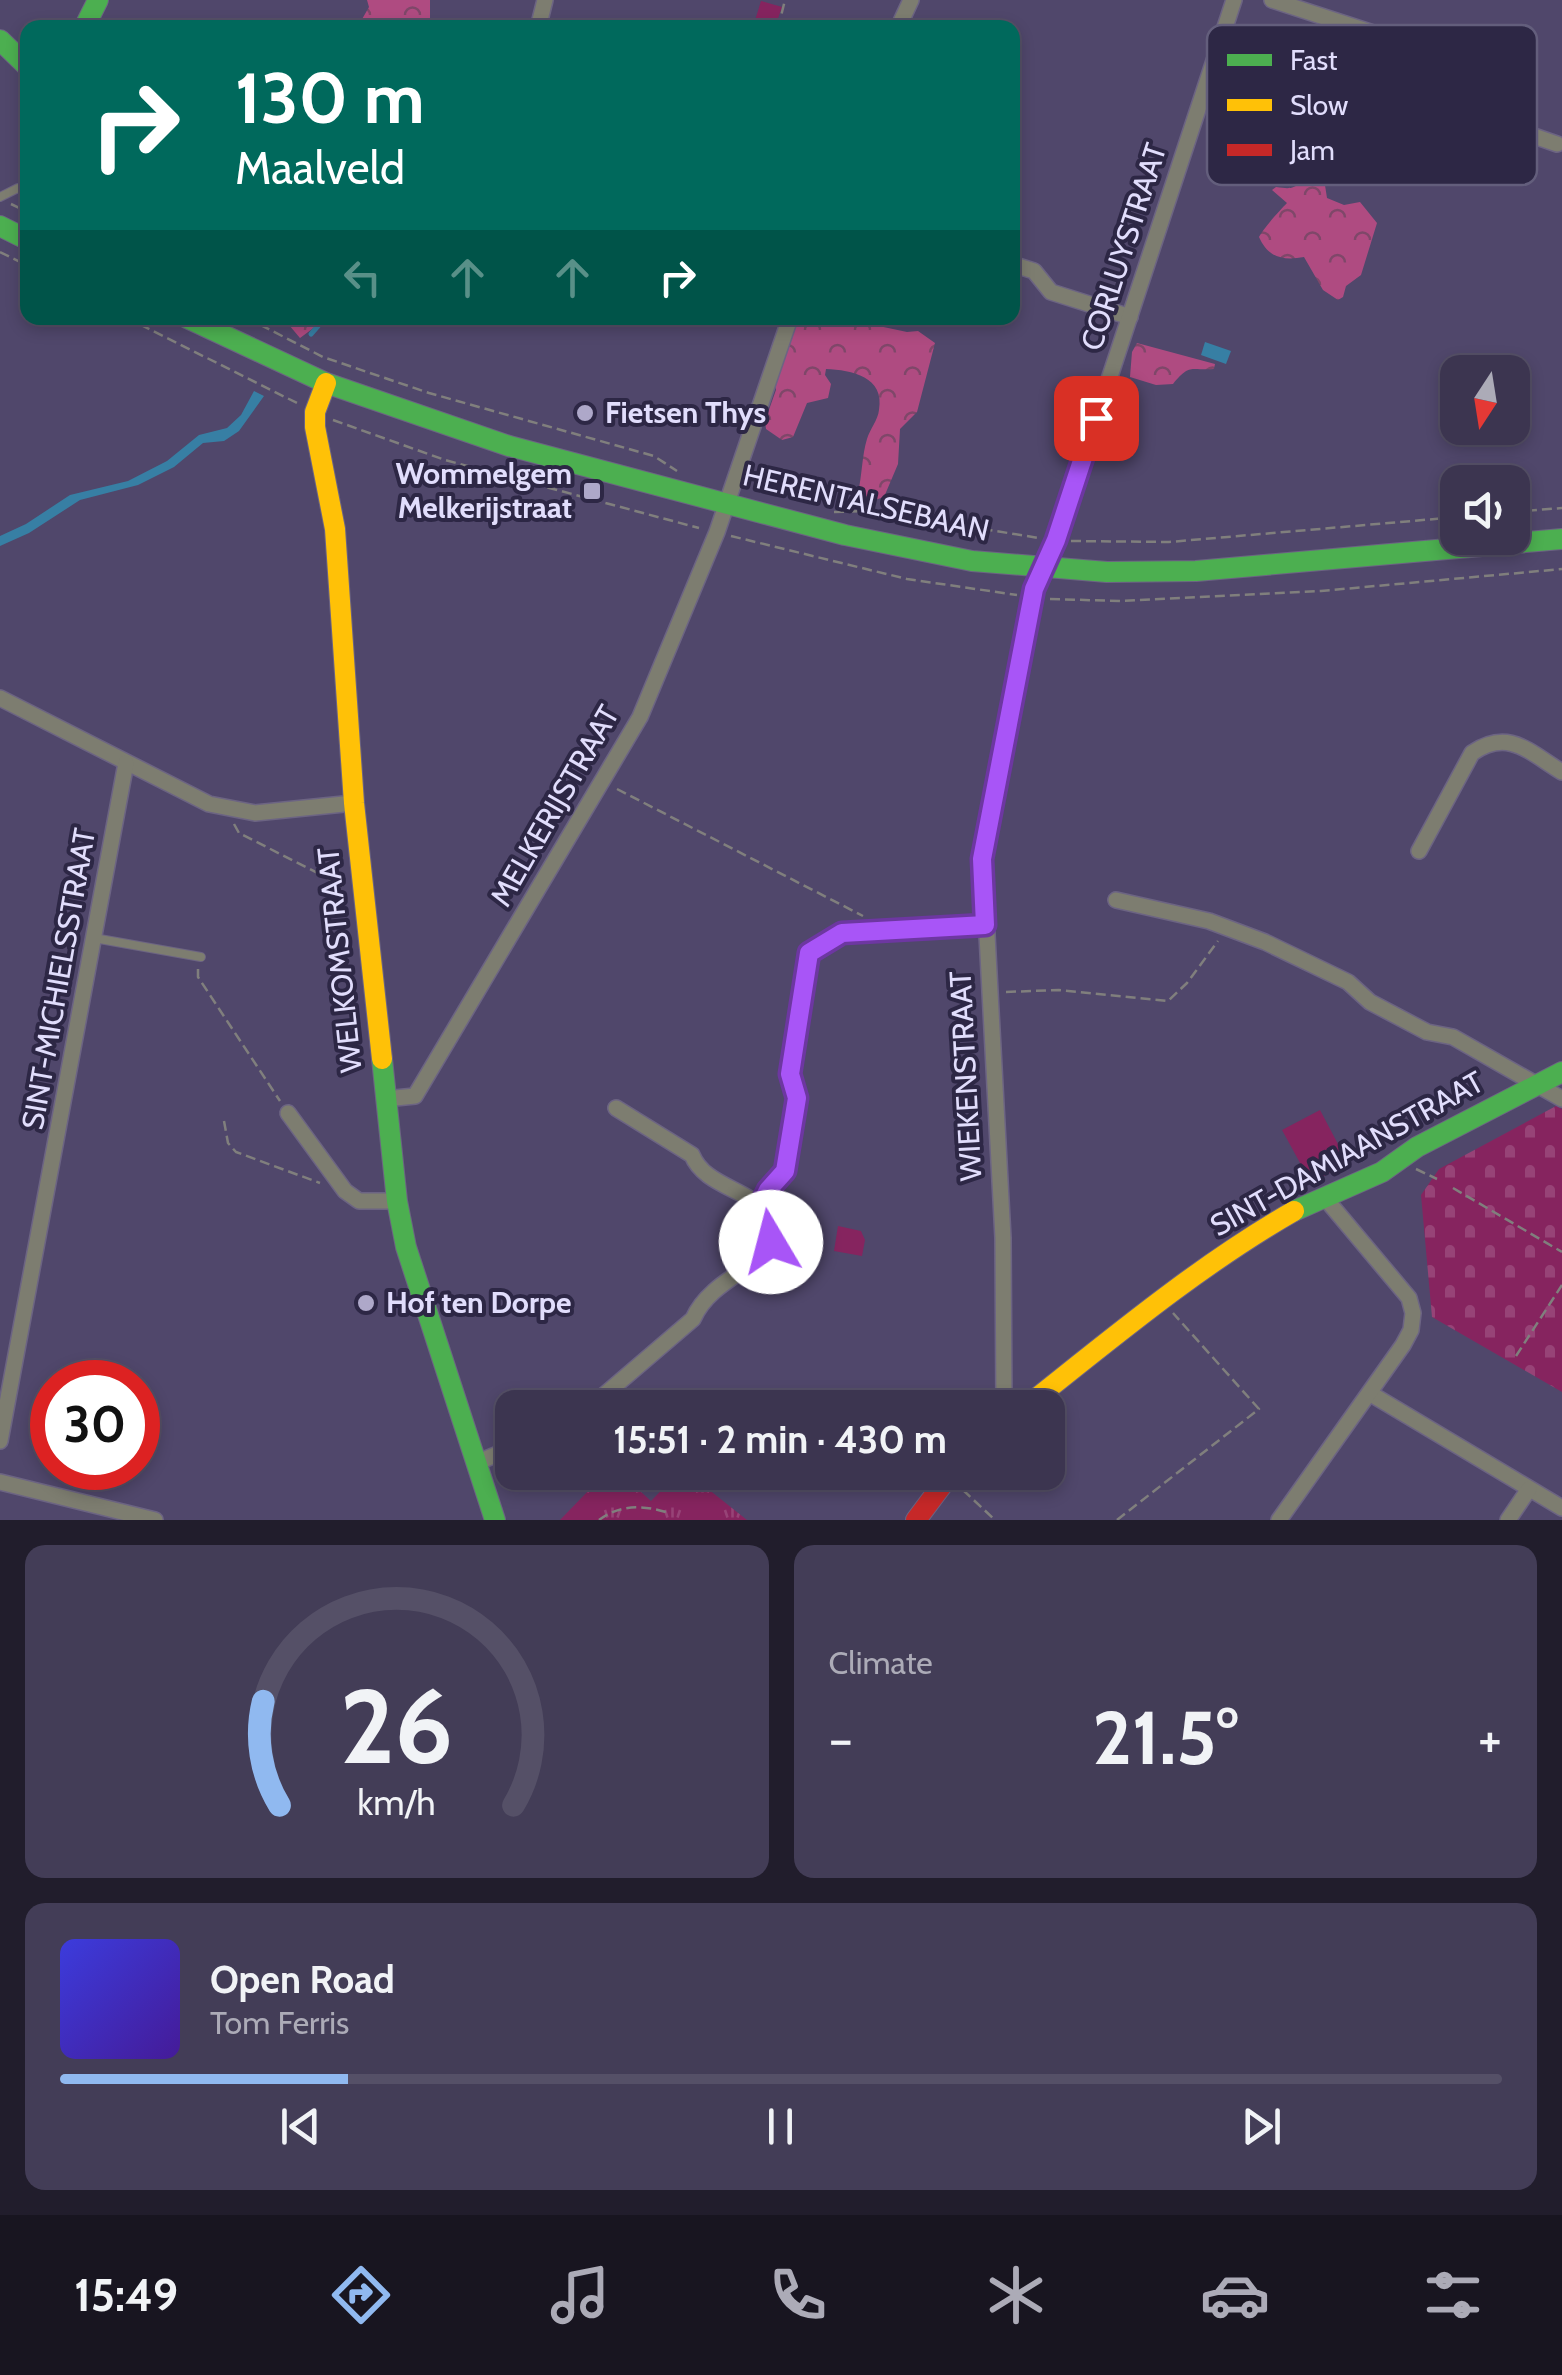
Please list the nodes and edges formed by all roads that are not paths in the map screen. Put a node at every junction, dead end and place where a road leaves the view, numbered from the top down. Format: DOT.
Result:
graph roads {
  1 [pos="1234,0"];
  2 [pos="1272,0"];
  3 [pos="1226,25"];
  4 [pos="1349,25"];
  5 [pos="0,40"];
  6 [pos="20,59"];
  7 [pos="1207,82"];
  8 [pos="1537,137"];
  9 [pos="1557,144"];
  10 [pos="1020,267"];
  11 [pos="1130,316"];
  12 [pos="202,325"];
  13 [pos="788,325"];
  14 [pos="326,382"];
  15 [pos="726,503"];
  16 [pos="1562,539"];
  17 [pos="1044,568"];
  18 [pos="0,698"];
  19 [pos="126,762"];
  20 [pos="1562,772"];
  21 [pos="354,803"];
  22 [pos="1420,852"];
  23 [pos="1116,900"];
  24 [pos="985,925"];
  25 [pos="94,938"];
  26 [pos="200,957"];
  27 [pos="1562,1072"];
  28 [pos="1538,1084"];
  29 [pos="386,1099"];
  30 [pos="1562,1099"];
  31 [pos="616,1108"];
  32 [pos="288,1113"];
  33 [pos="1325,1198"];
  34 [pos="397,1201"];
  35 [pos="760,1206"];
  36 [pos="610,1390"];
  37 [pos="1004,1390"];
  38 [pos="1047,1390"];
  39 [pos="1371,1394"];
  40 [pos="0,1441"];
  41 [pos="495,1455"];
  42 [pos="476,1463"];
  43 [pos="0,1482"];
  44 [pos="1529,1488"];
  45 [pos="939,1490"];
  46 [pos="1562,1508"];
  47 [pos="155,1520"];
  48 [pos="495,1520"];
  49 [pos="916,1520"];
  50 [pos="1279,1520"];
  51 [pos="1508,1520"];
  1 -- 3 [label="street, CORLUYSTRAAT"];
  2 -- 4 [label="street"];
  5 -- 6 [label="street"];
  7 -- 11 [label="street, CORLUYSTRAAT"];
  8 -- 9 [label="street"];
  10 -- 11 [label="street"];
  11 -- 17 [label="street, CORLUYSTRAAT"];
  12 -- 14 [label="street, HERENTALSEBAAN"];
  13 -- 15 [label="street, MELKERIJSTRAAT"];
  14 -- 15 [label="street, HERENTALSEBAAN"];
  14 -- 21 [label="street, WELKOMSTRAAT"];
  15 -- 17 [label="street, HERENTALSEBAAN"];
  15 -- 29 [label="street, MELKERIJSTRAAT"];
  16 -- 17 [label="street, HERENTALSEBAAN"];
  17 -- 24 [label="street, WIEKENSTRAAT"];
  18 -- 19 [label="street"];
  19 -- 21 [label="street"];
  19 -- 25 [label="street, SINT-MICHIELSSTRAAT"];
  20 -- 22 [label="street"];
  21 -- 29 [label="street, WELKOMSTRAAT"];
  23 -- 28 [label="street"];
  24 -- 35 [label="street"];
  24 -- 37 [label="street, WIEKENSTRAAT"];
  25 -- 26 [label="lane"];
  25 -- 40 [label="street, SINT-MICHIELSSTRAAT"];
  27 -- 28 [label="street, SINT-DAMIAANSTRAAT"];
  28 -- 30 [label="street"];
  28 -- 33 [label="street, SINT-DAMIAANSTRAAT"];
  29 -- 34 [label="street, WELKOMSTRAAT"];
  31 -- 35 [label="street"];
  32 -- 34 [label="street"];
  33 -- 38 [label="street, SINT-DAMIAANSTRAAT"];
  33 -- 39 [label="street"];
  34 -- 42 [label="street, WELKOMSTRAAT"];
  35 -- 36 [label="street"];
  39 -- 44 [label="street"];
  39 -- 50 [label="street"];
  41 -- 42 [label="street"];
  42 -- 48 [label="street, WELKOMSTRAAT"];
  43 -- 47 [label="street"];
  44 -- 46 [label="street"];
  44 -- 51 [label="street"];
  45 -- 49 [label="street"];
}
